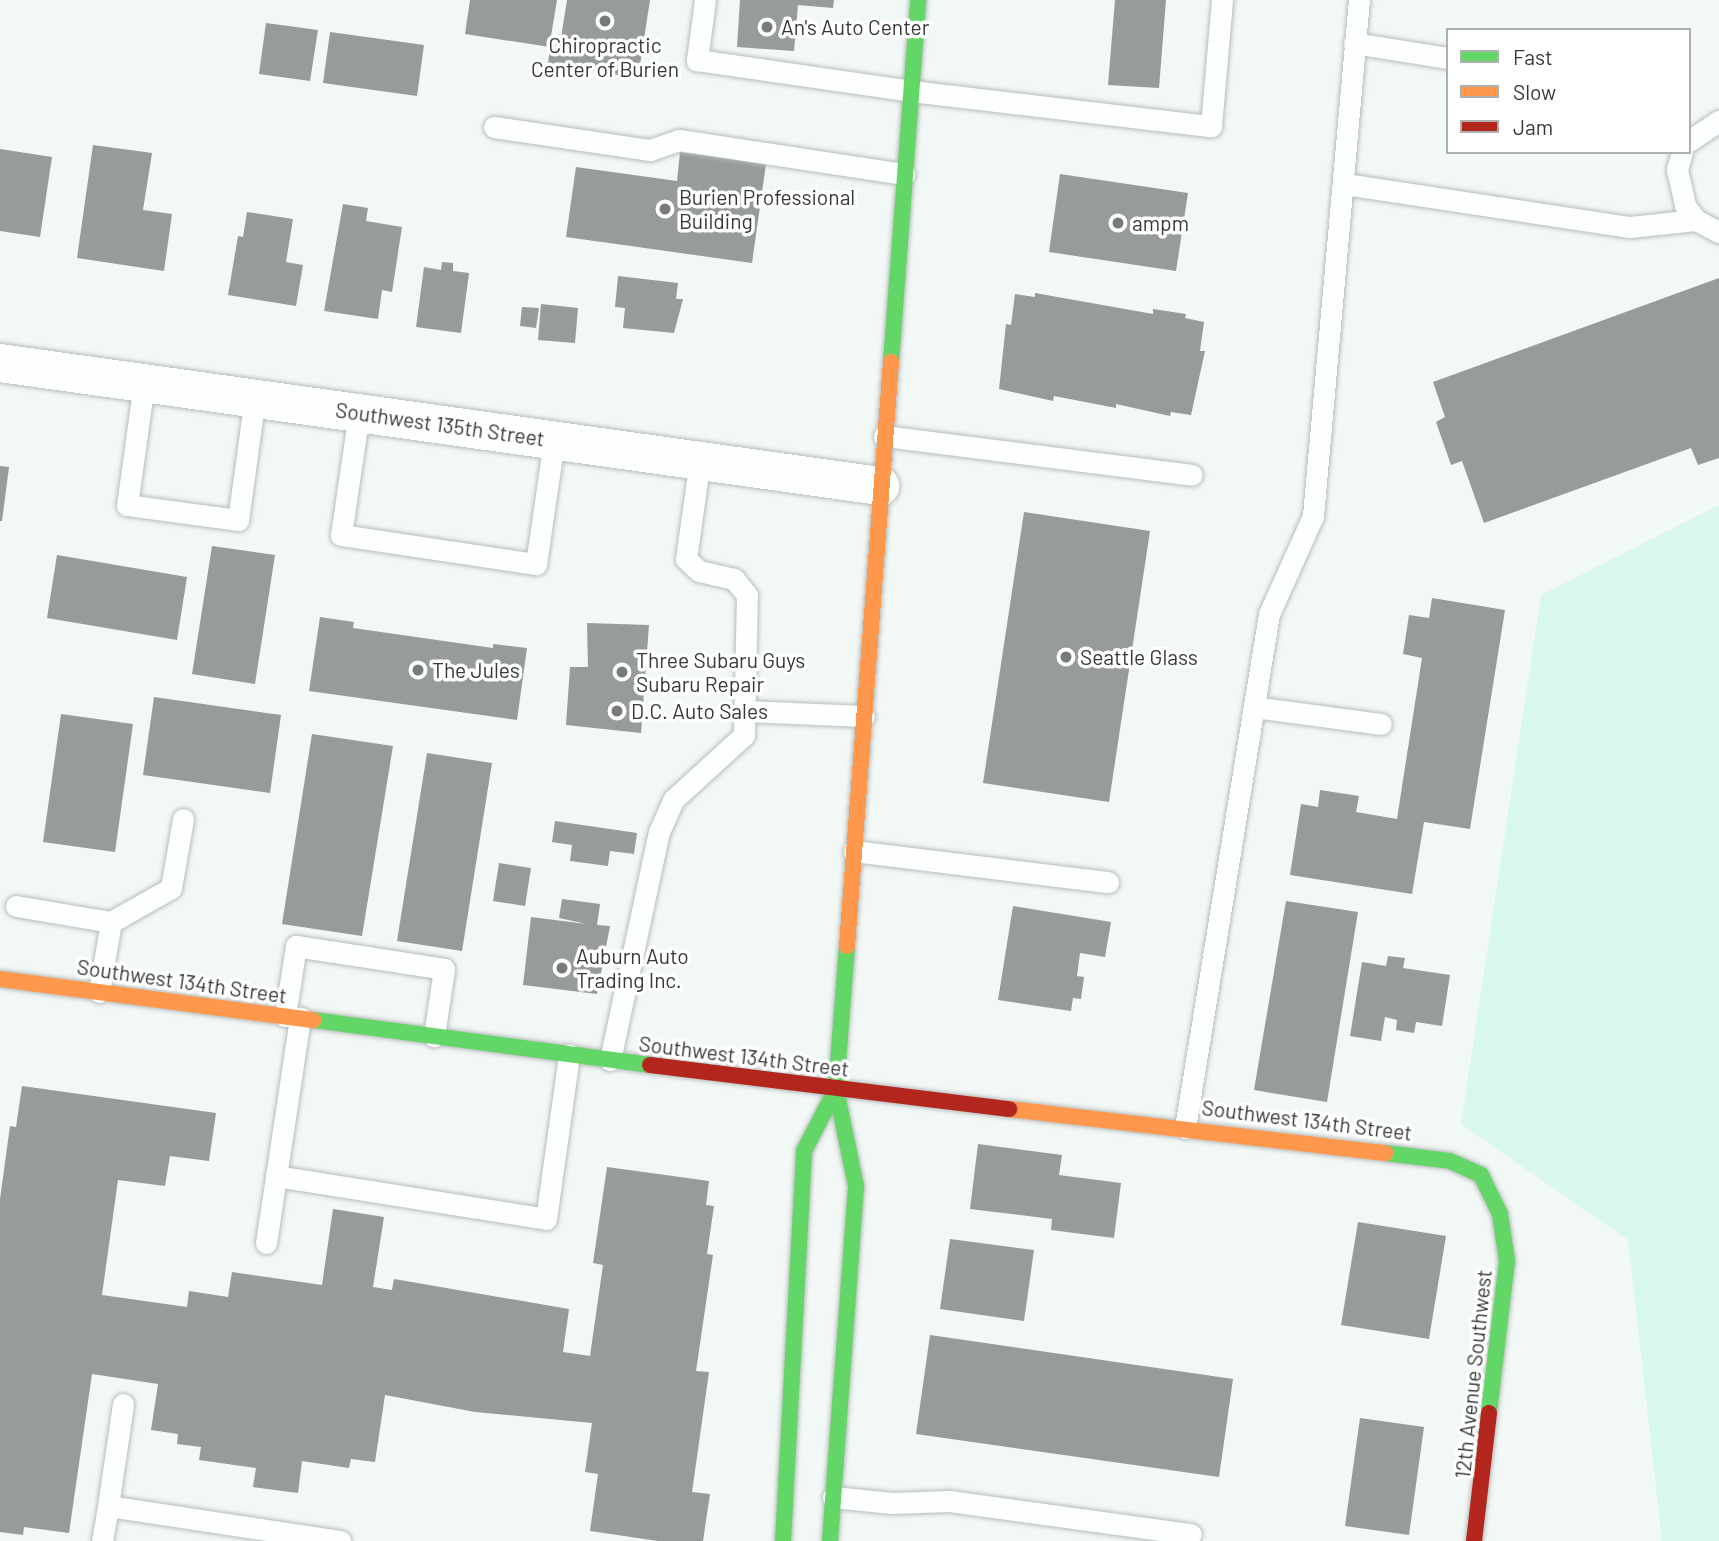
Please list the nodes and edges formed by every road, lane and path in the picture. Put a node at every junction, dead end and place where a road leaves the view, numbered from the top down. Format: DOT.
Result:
graph roads {
  1 [pos="705,0"];
  2 [pos="918,0"];
  3 [pos="1222,0"];
  4 [pos="1359,0"];
  5 [pos="1354,43"];
  6 [pos="1446,58"];
  7 [pos="911,92"];
  8 [pos="1705,120"];
  9 [pos="494,127"];
  10 [pos="1691,138"];
  11 [pos="1682,154"];
  12 [pos="904,174"];
  13 [pos="1345,184"];
  14 [pos="1696,220"];
  15 [pos="1719,232"];
  16 [pos="0,363"];
  17 [pos="144,383"];
  18 [pos="255,398"];
  19 [pos="359,413"];
  20 [pos="884,436"];
  21 [pos="554,440"];
  22 [pos="700,460"];
  23 [pos="1192,475"];
  24 [pos="880,486"];
  25 [pos="1254,707"];
  26 [pos="745,710"];
  27 [pos="863,716"];
  28 [pos="1381,724"];
  29 [pos="183,818"];
  30 [pos="854,850"];
  31 [pos="1108,882"];
  32 [pos="16,906"];
  33 [pos="111,922"];
  34 [pos="0,978"];
  35 [pos="99,992"];
  36 [pos="293,1017"];
  37 [pos="434,1036"];
  38 [pos="569,1055"];
  39 [pos="610,1060"];
  40 [pos="836,1089"];
  41 [pos="1185,1128"];
  42 [pos="1481,1175"];
  43 [pos="276,1176"];
  44 [pos="265,1243"];
  45 [pos="123,1404"];
  46 [pos="833,1497"];
  47 [pos="108,1506"];
  48 [pos="1191,1534"];
  49 [pos="102,1541"];
  50 [pos="340,1541"];
  51 [pos="783,1541"];
  52 [pos="830,1541"];
  53 [pos="1474,1541"];
  1 -- 7 [label="lane"];
  2 -- 7 [label="main road"];
  3 -- 7 [label="lane"];
  4 -- 5 [label="lane"];
  5 -- 6 [label="lane"];
  5 -- 13 [label="lane"];
  7 -- 12 [label="main road"];
  8 -- 10 [label="lane"];
  9 -- 12 [label="lane"];
  11 -- 14 [label="lane"];
  12 -- 20 [label="main road"];
  13 -- 14 [label="lane"];
  13 -- 25 [label="lane"];
  14 -- 15 [label="lane"];
  16 -- 17 [label="street, Southwest 135th Street"];
  17 -- 18 [label="street, Southwest 135th Street"];
  17 -- 18 [label="lane"];
  18 -- 19 [label="street, Southwest 135th Street"];
  19 -- 21 [label="street, Southwest 135th Street"];
  19 -- 21 [label="lane"];
  20 -- 23 [label="lane"];
  20 -- 24 [label="main road"];
  21 -- 22 [label="street, Southwest 135th Street"];
  22 -- 24 [label="street, Southwest 135th Street"];
  22 -- 26 [label="lane"];
  24 -- 27 [label="main road"];
  25 -- 28 [label="lane"];
  25 -- 41 [label="lane"];
  26 -- 27 [label="lane"];
  26 -- 39 [label="lane"];
  27 -- 30 [label="main road"];
  29 -- 33 [label="lane"];
  30 -- 31 [label="lane"];
  30 -- 40 [label="main road"];
  32 -- 33 [label="lane"];
  33 -- 35 [label="lane"];
  34 -- 35 [label="main road, Southwest 134th Street"];
  35 -- 36 [label="main road, Southwest 134th Street"];
  36 -- 37 [label="main road, Southwest 134th Street"];
  36 -- 37 [label="lane"];
  36 -- 43 [label="lane"];
  37 -- 38 [label="main road, Southwest 134th Street"];
  38 -- 39 [label="main road, Southwest 134th Street"];
  38 -- 43 [label="lane"];
  39 -- 40 [label="main road, Southwest 134th Street"];
  40 -- 41 [label="main road, Southwest 134th Street"];
  40 -- 46 [label="main road"];
  40 -- 51 [label="main road"];
  41 -- 42 [label="main road, Southwest 134th Street"];
  42 -- 53 [label="main road, 12th Avenue Southwest"];
  43 -- 44 [label="lane"];
  45 -- 47 [label="lane"];
  46 -- 48 [label="lane"];
  46 -- 52 [label="main road"];
  47 -- 49 [label="lane"];
  47 -- 50 [label="lane"];
}
